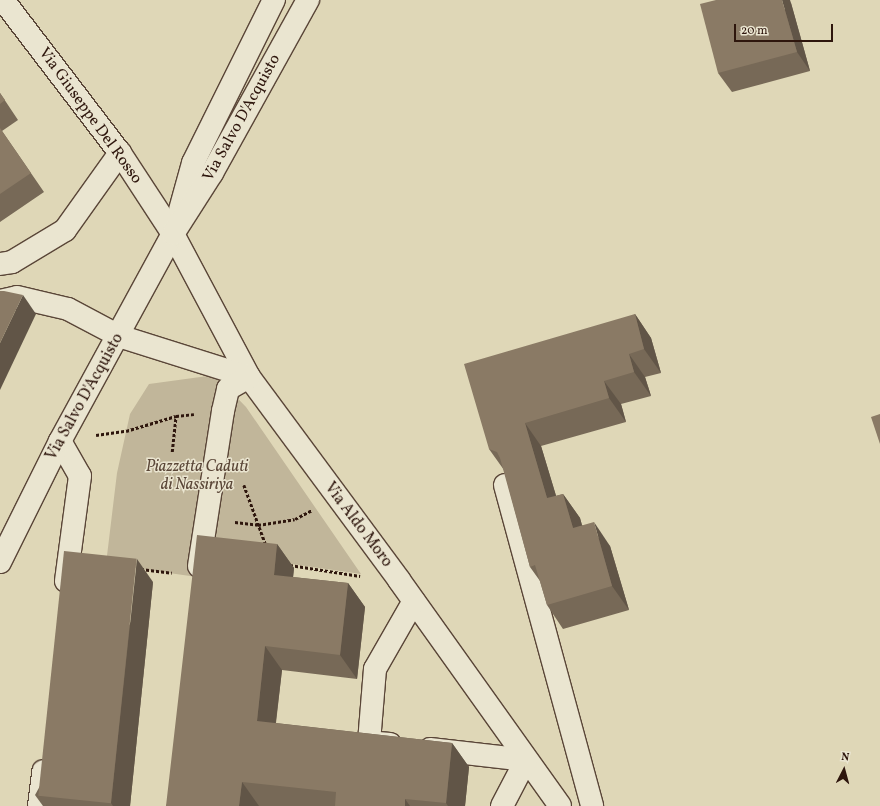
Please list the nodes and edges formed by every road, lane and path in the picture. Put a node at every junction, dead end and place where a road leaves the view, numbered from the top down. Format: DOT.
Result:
graph roads {
  1 [pos="3,0"];
  2 [pos="274,0"];
  3 [pos="308,0"];
  4 [pos="120,153"];
  5 [pos="173,234"];
  6 [pos="0,264"];
  7 [pos="0,301"];
  8 [pos="118,336"];
  9 [pos="249,378"];
  10 [pos="222,411"];
  11 [pos="176,416"];
  12 [pos="60,441"];
  13 [pos="172,452"];
  14 [pos="244,485"];
  15 [pos="505,485"];
  16 [pos="336,495"];
  17 [pos="207,508"];
  18 [pos="258,524"];
  19 [pos="17,527"];
  20 [pos="266,546"];
  21 [pos="0,550"];
  22 [pos="0,562"];
  23 [pos="287,565"];
  24 [pos="137,568"];
  25 [pos="399,580"];
  26 [pos="197,581"];
  27 [pos="64,597"];
  28 [pos="414,601"];
  29 [pos="45,752"];
  30 [pos="526,760"];
  31 [pos="39,806"];
  32 [pos="502,806"];
  33 [pos="560,806"];
  34 [pos="592,806"];
  1 -- 4 [label="street, Via Giuseppe Del Rosso"];
  2 -- 5 [label="street, Via Salvo D'Acquisto"];
  3 -- 5 [label="street, Via Salvo D'Acquisto"];
  4 -- 5 [label="street, Via Giuseppe Del Rosso"];
  4 -- 6 [label="street"];
  5 -- 8 [label="street, Via Salvo D'Acquisto"];
  5 -- 9 [label="street, Via Aldo Moro"];
  7 -- 8 [label="street"];
  8 -- 9 [label="street"];
  8 -- 12 [label="street, Via Salvo D'Acquisto"];
  9 -- 10 [label="street"];
  9 -- 16 [label="street, Via Aldo Moro"];
  10 -- 11 [label="path"];
  10 -- 17 [label="street"];
  11 -- 12 [label="path"];
  11 -- 13 [label="path"];
  12 -- 19 [label="street, Via Salvo D'Acquisto"];
  12 -- 27 [label="street"];
  14 -- 18 [label="path"];
  15 -- 34 [label="street"];
  16 -- 18 [label="path"];
  16 -- 25 [label="street, Via Aldo Moro"];
  17 -- 18 [label="path"];
  17 -- 26 [label="street"];
  18 -- 20 [label="path"];
  19 -- 21 [label="street"];
  19 -- 22 [label="street, Via Salvo D'Acquisto"];
  23 -- 25 [label="path"];
  24 -- 26 [label="path"];
  25 -- 28 [label="street, Via Aldo Moro"];
  28 -- 30 [label="street, Via Aldo Moro"];
  28 -- 30 [label="street"];
  29 -- 31 [label="street"];
  30 -- 32 [label="street"];
  30 -- 33 [label="street, Via Aldo Moro"];
}
